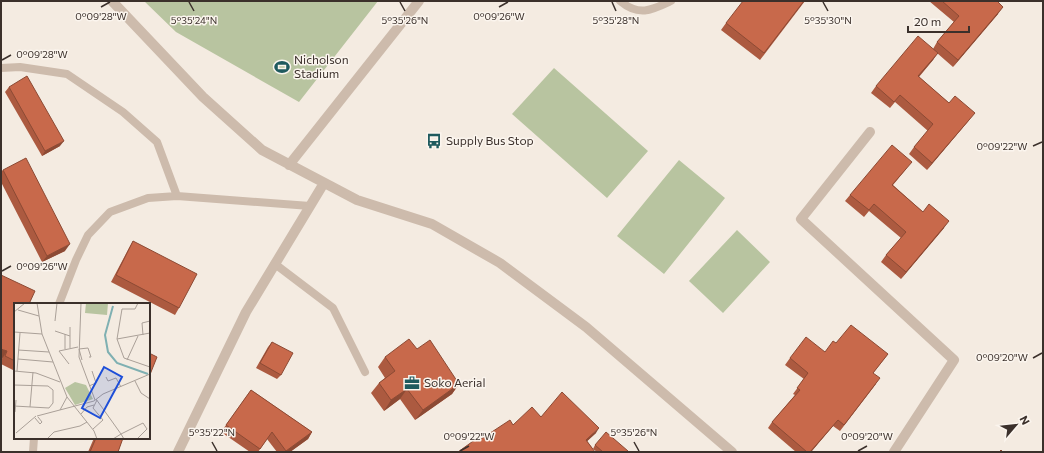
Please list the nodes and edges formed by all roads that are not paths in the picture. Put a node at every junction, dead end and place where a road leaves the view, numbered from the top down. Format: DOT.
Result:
graph roads {
  1 [pos="112,1"];
  2 [pos="419,1"];
  3 [pos="620,1"];
  4 [pos="671,1"];
  5 [pos="1,68"];
  6 [pos="870,132"];
  7 [pos="289,165"];
  8 [pos="324,183"];
  9 [pos="177,196"];
  10 [pos="310,206"];
  11 [pos="275,264"];
  12 [pos="59,303"];
  13 [pos="365,372"];
  14 [pos="34,439"];
  15 [pos="33,452"];
  16 [pos="178,452"];
  17 [pos="732,452"];
  18 [pos="894,452"];
  1 -- 7 [label="street"];
  2 -- 7 [label="street"];
  3 -- 4 [label="lane"];
  5 -- 9 [label="lane"];
  6 -- 18 [label="street"];
  7 -- 8 [label="street"];
  8 -- 10 [label="street"];
  8 -- 17 [label="street"];
  9 -- 10 [label="lane"];
  9 -- 12 [label="lane"];
  10 -- 11 [label="street"];
  11 -- 13 [label="lane"];
  11 -- 16 [label="street"];
  14 -- 15 [label="lane"];
}
